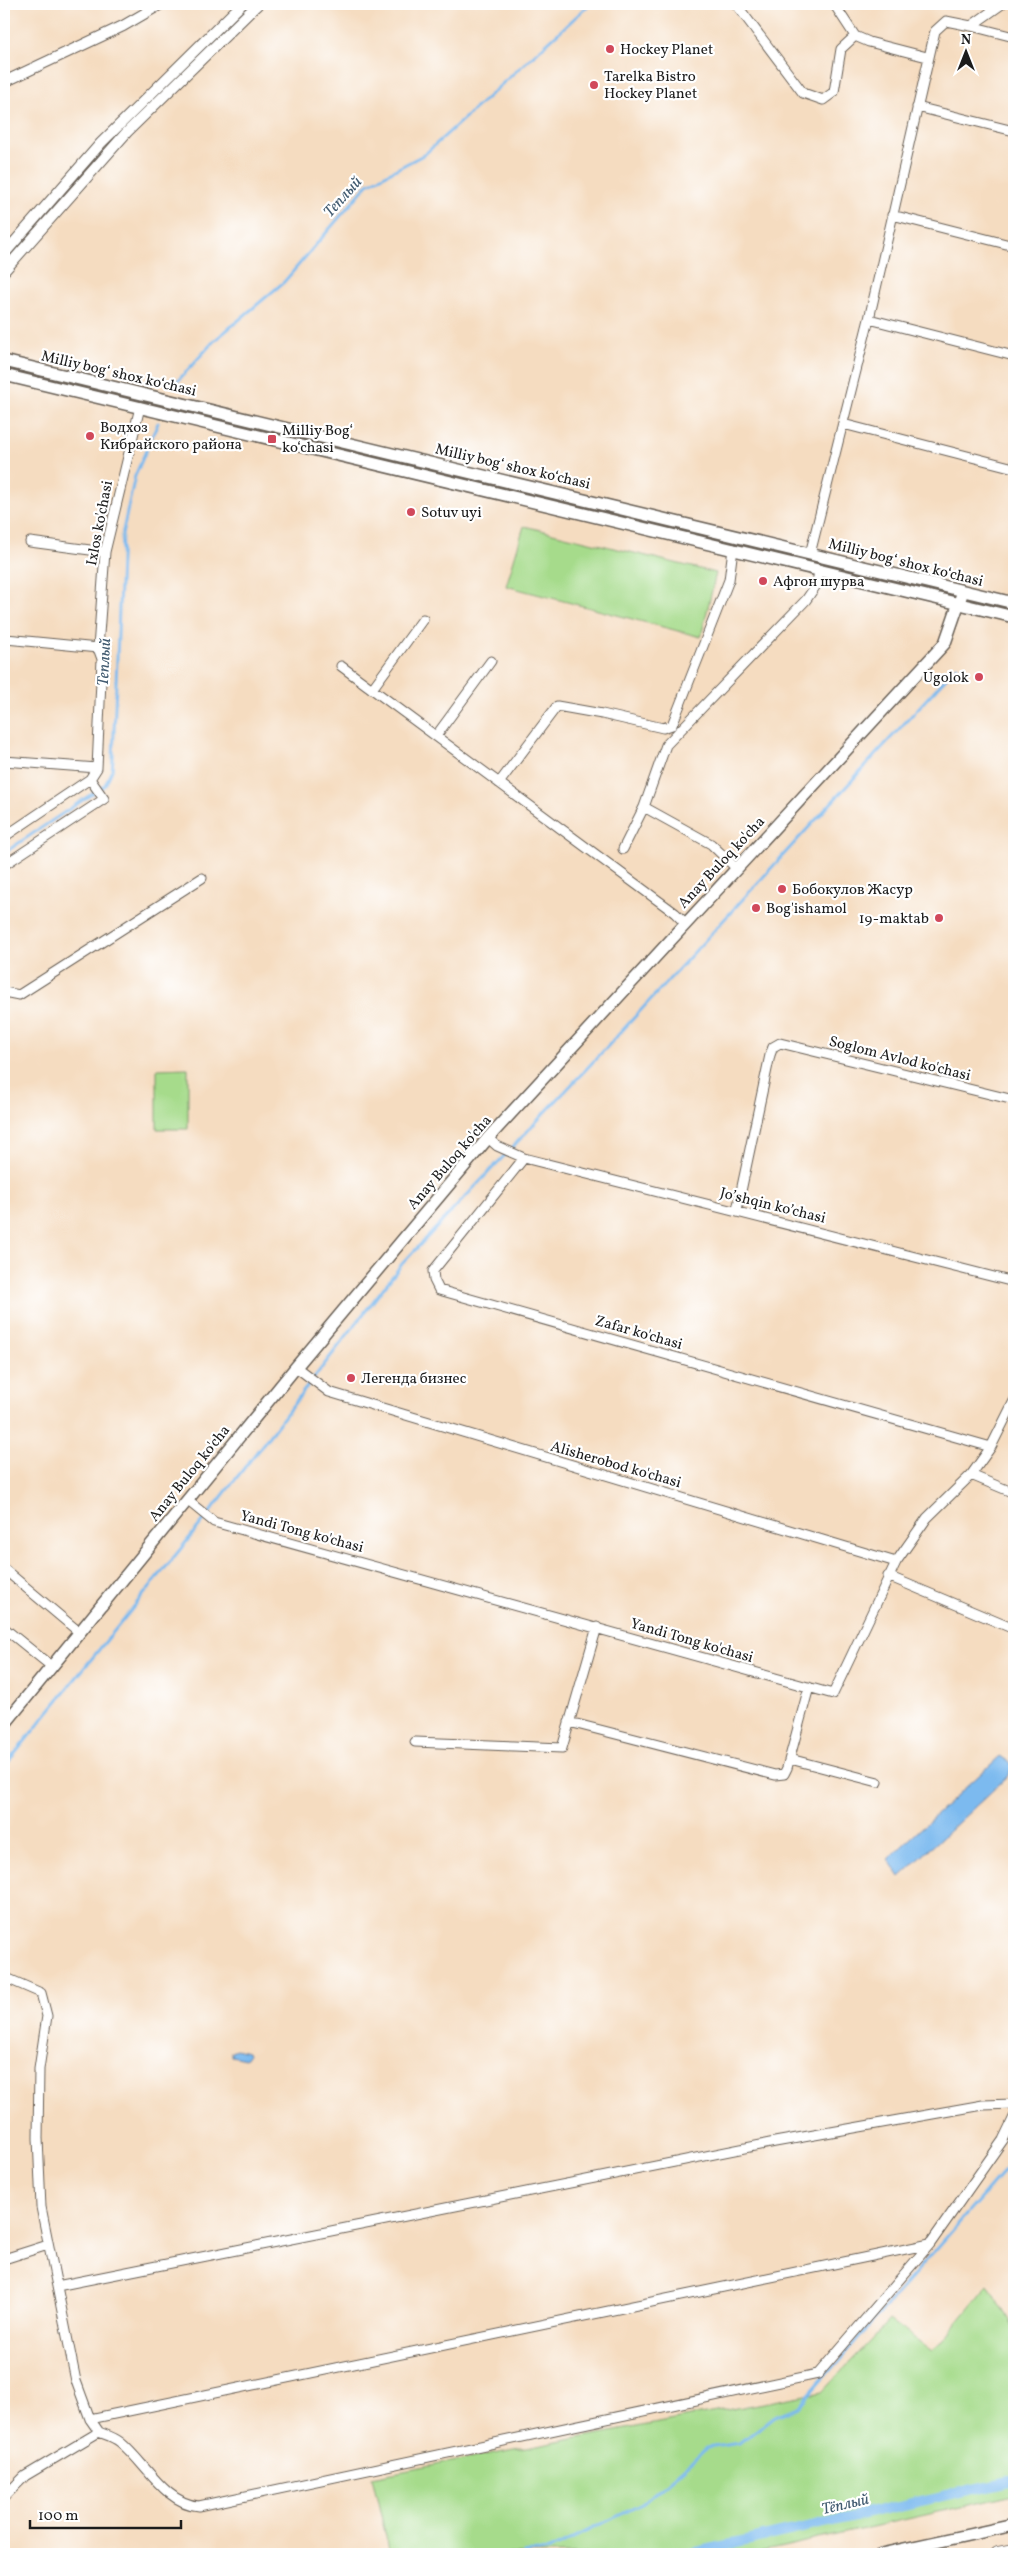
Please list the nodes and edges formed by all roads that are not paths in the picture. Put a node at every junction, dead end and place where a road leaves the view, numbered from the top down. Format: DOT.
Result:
graph roads {
  1 [pos="161,4"];
  2 [pos="242,4"];
  3 [pos="258,4"];
  4 [pos="736,4"];
  5 [pos="834,4"];
  6 [pos="1002,4"];
  7 [pos="971,26"];
  8 [pos="855,36"];
  9 [pos="1014,37"];
  10 [pos="927,57"];
  11 [pos="4,82"];
  12 [pos="917,107"];
  13 [pos="1014,131"];
  14 [pos="892,215"];
  15 [pos="1014,246"];
  16 [pos="4,254"];
  17 [pos="4,271"];
  18 [pos="869,319"];
  19 [pos="1014,356"];
  20 [pos="4,361"];
  21 [pos="4,375"];
  22 [pos="140,407"];
  23 [pos="843,424"];
  24 [pos="1014,468"];
  25 [pos="601,503"];
  26 [pos="598,517"];
  27 [pos="30,542"];
  28 [pos="733,549"];
  29 [pos="105,552"];
  30 [pos="810,554"];
  31 [pos="819,570"];
  32 [pos="963,591"];
  33 [pos="1014,603"];
  34 [pos="960,604"];
  35 [pos="1014,617"];
  36 [pos="423,619"];
  37 [pos="6,639"];
  38 [pos="98,648"];
  39 [pos="490,662"];
  40 [pos="341,666"];
  41 [pos="372,689"];
  42 [pos="436,736"];
  43 [pos="4,761"];
  44 [pos="98,768"];
  45 [pos="90,779"];
  46 [pos="499,783"];
  47 [pos="644,807"];
  48 [pos="4,837"];
  49 [pos="623,849"];
  50 [pos="4,865"];
  51 [pos="736,868"];
  52 [pos="202,878"];
  53 [pos="685,923"];
  54 [pos="4,992"];
  55 [pos="1014,1100"];
  56 [pos="488,1138"];
  57 [pos="524,1158"];
  58 [pos="737,1210"];
  59 [pos="1014,1282"];
  60 [pos="300,1370"];
  61 [pos="1014,1401"];
  62 [pos="991,1447"];
  63 [pos="971,1475"];
  64 [pos="1014,1493"];
  65 [pos="191,1503"];
  66 [pos="896,1562"];
  67 [pos="4,1569"];
  68 [pos="888,1576"];
  69 [pos="596,1627"];
  70 [pos="4,1628"];
  71 [pos="1014,1629"];
  72 [pos="79,1632"];
  73 [pos="51,1666"];
  74 [pos="809,1687"];
  75 [pos="569,1722"];
  76 [pos="4,1725"];
  77 [pos="414,1742"];
  78 [pos="790,1759"];
  79 [pos="878,1782"];
  80 [pos="4,1977"];
  81 [pos="1014,2104"];
  82 [pos="1014,2117"];
  83 [pos="930,2244"];
  84 [pos="48,2245"];
  85 [pos="4,2259"];
  86 [pos="57,2286"];
  87 [pos="90,2419"];
  88 [pos="99,2432"];
  89 [pos="4,2498"];
  90 [pos="1014,2525"];
  91 [pos="1014,2551"];
  92 [pos="881,2554"];
  93 [pos="998,2554"];
  1 -- 11 [label="street"];
  2 -- 16 [label="street"];
  3 -- 17 [label="street"];
  4 -- 8 [label="street"];
  5 -- 8 [label="street"];
  6 -- 7 [label="street"];
  7 -- 9 [label="street"];
  7 -- 10 [label="street"];
  8 -- 10 [label="street"];
  10 -- 12 [label="street"];
  12 -- 13 [label="street"];
  12 -- 14 [label="street"];
  14 -- 15 [label="street"];
  14 -- 18 [label="street"];
  18 -- 19 [label="street"];
  18 -- 23 [label="street"];
  20 -- 25 [label="main road, Milliy bog‘ shox ko‘chasi"];
  21 -- 22 [label="main road, Milliy bog‘ shox ko‘chasi"];
  22 -- 26 [label="main road, Milliy bog‘ shox ko‘chasi"];
  22 -- 29 [label="street, Ixlos ko'chasi"];
  23 -- 24 [label="street"];
  23 -- 30 [label="street"];
  25 -- 26 [label="main road"];
  25 -- 30 [label="main road, Milliy bog‘ shox ko‘chasi"];
  26 -- 28 [label="main road, Milliy bog‘ shox ko‘chasi"];
  27 -- 29 [label="street"];
  28 -- 31 [label="main road, Milliy bog‘ shox ko‘chasi"];
  28 -- 46 [label="street"];
  29 -- 38 [label="street, Ixlos ko'chasi"];
  30 -- 32 [label="main road, Milliy bog‘ shox ko‘chasi"];
  31 -- 34 [label="main road, Milliy bog‘ shox ko‘chasi"];
  31 -- 47 [label="street"];
  32 -- 33 [label="main road, Milliy bog‘ shox ko‘chasi"];
  32 -- 34 [label="main road"];
  34 -- 35 [label="main road, Milliy bog‘ shox ko‘chasi"];
  34 -- 51 [label="main road, Anay Buloq ko'cha"];
  36 -- 41 [label="street"];
  37 -- 38 [label="street"];
  38 -- 44 [label="street, Ixlos ko'chasi"];
  39 -- 42 [label="street"];
  40 -- 41 [label="street"];
  41 -- 42 [label="street"];
  42 -- 46 [label="street"];
  43 -- 44 [label="street"];
  44 -- 45 [label="street"];
  45 -- 48 [label="street"];
  45 -- 50 [label="street"];
  46 -- 53 [label="street"];
  47 -- 49 [label="street"];
  47 -- 51 [label="street"];
  51 -- 53 [label="main road, Anay Buloq ko'cha"];
  52 -- 54 [label="street"];
  53 -- 56 [label="main road, Anay Buloq ko'cha"];
  55 -- 58 [label="street, Soglom Avlod ko'chasi"];
  56 -- 57 [label="street, Joʼshqin koʼchasi"];
  56 -- 60 [label="main road, Anay Buloq ko'cha"];
  57 -- 58 [label="street, Joʼshqin koʼchasi"];
  57 -- 62 [label="street, Zafar ko'chasi"];
  58 -- 59 [label="street, Joʼshqin koʼchasi"];
  60 -- 65 [label="main road, Anay Buloq ko'cha"];
  60 -- 66 [label="street, Alisherobod ko'chasi"];
  61 -- 62 [label="street, Yandi Tong ko'chasi"];
  62 -- 63 [label="street, Yandi Tong ko'chasi"];
  63 -- 64 [label="street"];
  63 -- 66 [label="street, Yandi Tong ko'chasi"];
  65 -- 69 [label="street, Yandi Tong ko'chasi"];
  65 -- 72 [label="main road, Anay Buloq ko'cha"];
  66 -- 68 [label="street, Yandi Tong ko'chasi"];
  67 -- 72 [label="street"];
  68 -- 71 [label="street"];
  68 -- 74 [label="street, Yandi Tong ko'chasi"];
  69 -- 74 [label="street, Yandi Tong ko'chasi"];
  69 -- 75 [label="street"];
  70 -- 73 [label="street"];
  72 -- 73 [label="main road, Anay Buloq ko'cha"];
  73 -- 76 [label="main road, Anay Buloq ko'cha"];
  74 -- 78 [label="street"];
  75 -- 77 [label="street"];
  75 -- 78 [label="street"];
  78 -- 79 [label="street"];
  80 -- 84 [label="street"];
  81 -- 86 [label="street"];
  82 -- 83 [label="street"];
  83 -- 87 [label="street"];
  83 -- 88 [label="street"];
  84 -- 85 [label="street"];
  84 -- 86 [label="street"];
  86 -- 87 [label="street"];
  87 -- 88 [label="street"];
  88 -- 89 [label="street"];
  90 -- 92 [label="main road"];
  91 -- 93 [label="highway"];
}
